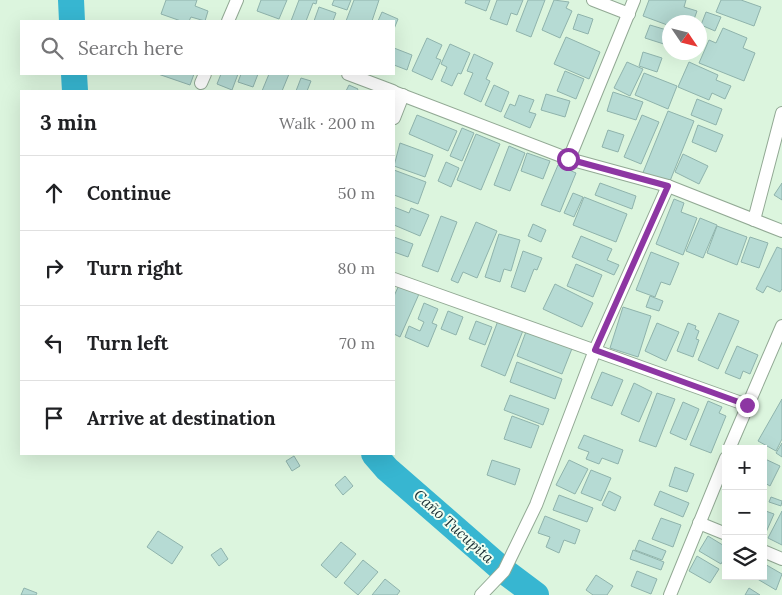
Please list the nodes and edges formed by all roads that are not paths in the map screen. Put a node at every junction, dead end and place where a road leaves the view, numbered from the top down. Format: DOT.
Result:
graph roads {
  1 [pos="237,0"];
  2 [pos="593,0"];
  3 [pos="634,0"];
  4 [pos="629,14"];
  5 [pos="228,20"];
  6 [pos="351,75"];
  7 [pos="389,90"];
  8 [pos="397,93"];
  9 [pos="395,110"];
  10 [pos="782,113"];
  11 [pos="568,159"];
  12 [pos="668,186"];
  13 [pos="754,220"];
  14 [pos="782,231"];
  15 [pos="395,279"];
  16 [pos="782,326"];
  17 [pos="595,350"];
  18 [pos="747,405"];
  19 [pos="731,445"];
  20 [pos="722,468"];
  21 [pos="699,523"];
  22 [pos="722,532"];
  23 [pos="767,553"];
  24 [pos="782,559"];
  25 [pos="481,595"];
  26 [pos="670,595"];
  1 -- 5 [label="street"];
  2 -- 4 [label="street"];
  3 -- 4 [label="street"];
  4 -- 11 [label="street"];
  6 -- 7 [label="street"];
  8 -- 9 [label="street"];
  8 -- 11 [label="street"];
  10 -- 13 [label="street"];
  11 -- 12 [label="street"];
  12 -- 13 [label="street"];
  12 -- 17 [label="street"];
  13 -- 14 [label="street"];
  15 -- 17 [label="street"];
  16 -- 18 [label="street"];
  17 -- 18 [label="street"];
  17 -- 25 [label="street"];
  18 -- 19 [label="street"];
  20 -- 21 [label="street"];
  21 -- 22 [label="street"];
  21 -- 26 [label="street"];
  23 -- 24 [label="street"];
}
